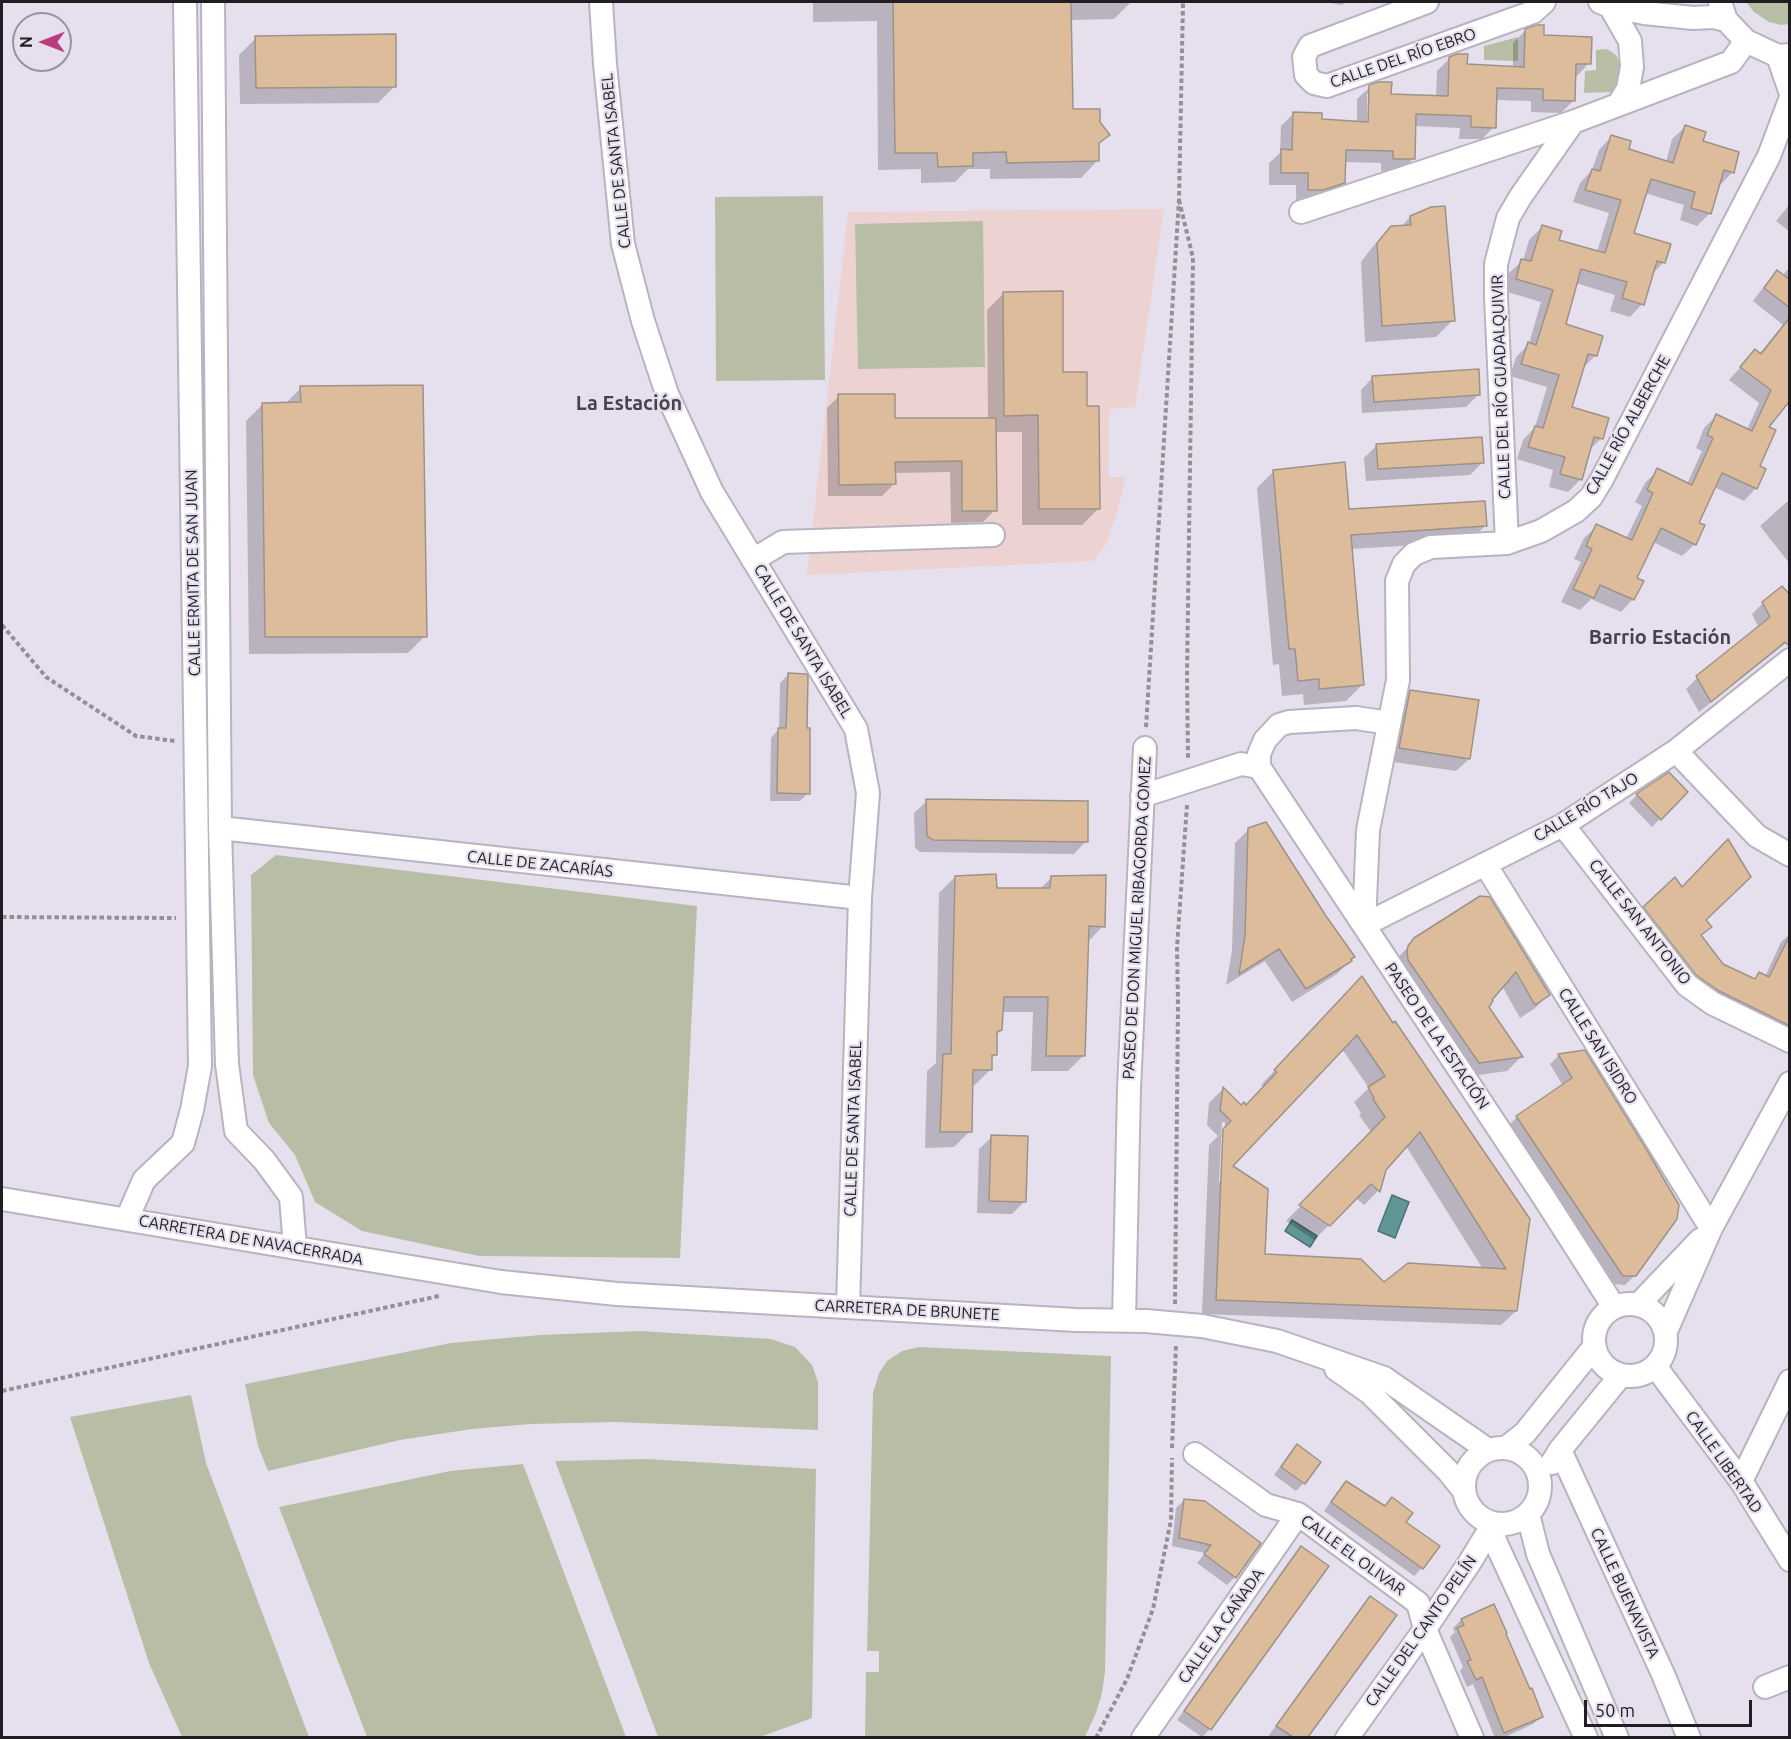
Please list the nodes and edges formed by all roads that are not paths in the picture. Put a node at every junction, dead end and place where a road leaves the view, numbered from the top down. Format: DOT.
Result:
graph roads {
  1 [pos="185,2"];
  2 [pos="213,2"];
  3 [pos="601,2"];
  4 [pos="1426,2"];
  5 [pos="1544,2"];
  6 [pos="1605,4"];
  7 [pos="1723,11"];
  8 [pos="1746,41"];
  9 [pos="1784,55"];
  10 [pos="1790,91"];
  11 [pos="1790,100"];
  12 [pos="1618,105"];
  13 [pos="1573,122"];
  14 [pos="1300,212"];
  15 [pos="993,535"];
  16 [pos="1507,543"];
  17 [pos="753,560"];
  18 [pos="1790,660"];
  19 [pos="1389,723"];
  20 [pos="1145,748"];
  21 [pos="1676,751"];
  22 [pos="1259,767"];
  23 [pos="1142,796"];
  24 [pos="1563,825"];
  25 [pos="220,828"];
  26 [pos="1790,855"];
  27 [pos="1485,864"];
  28 [pos="860,898"];
  29 [pos="1364,925"];
  30 [pos="1790,1041"];
  31 [pos="1790,1083"];
  32 [pos="2,1199"];
  33 [pos="127,1219"];
  34 [pos="1711,1228"];
  35 [pos="295,1248"];
  36 [pos="501,1282"];
  37 [pos="1639,1304"];
  38 [pos="848,1307"];
  39 [pos="1614,1307"];
  40 [pos="1135,1320"];
  41 [pos="1666,1331"];
  42 [pos="1594,1347"];
  43 [pos="1310,1352"];
  44 [pos="1655,1366"];
  45 [pos="1621,1375"];
  46 [pos="1790,1381"];
  47 [pos="1497,1449"];
  48 [pos="1560,1450"];
  49 [pos="1195,1455"];
  50 [pos="1741,1481"];
  51 [pos="1540,1482"];
  52 [pos="1464,1491"];
  53 [pos="1298,1514"];
  54 [pos="1528,1514"];
  55 [pos="1493,1524"];
  56 [pos="1790,1560"];
  57 [pos="1425,1629"];
  58 [pos="1790,1677"];
  59 [pos="1765,1688"];
  60 [pos="1143,1737"];
  61 [pos="1347,1737"];
  62 [pos="1472,1737"];
  63 [pos="1586,1737"];
  64 [pos="1617,1737"];
  65 [pos="1689,1737"];
  1 -- 33 [label="street, CALLE ERMITA DE SAN JUAN"];
  2 -- 25 [label="street, CALLE ERMITA DE SAN JUAN"];
  3 -- 17 [label="street, CALLE DE SANTA ISABEL"];
  4 -- 5 [label="street, CALLE DEL RÍO EBRO"];
  6 -- 7 [label="street"];
  6 -- 12 [label="street"];
  7 -- 8 [label="street"];
  8 -- 9 [label="street"];
  8 -- 12 [label="street"];
  9 -- 10 [label="street"];
  11 -- 16 [label="street, CALLE RÍO ALBERCHE"];
  12 -- 13 [label="street"];
  13 -- 14 [label="street"];
  13 -- 16 [label="street, CALLE DEL RÍO GUADALQUIVIR"];
  15 -- 17 [label="street"];
  16 -- 19 [label="street, CALLE RÍO ALBERCHE"];
  17 -- 28 [label="street, CALLE DE SANTA ISABEL"];
  18 -- 21 [label="street, CALLE RÍO TAJO"];
  19 -- 22 [label="street"];
  19 -- 29 [label="street, CALLE RÍO ALBERCHE"];
  20 -- 23 [label="street, PASEO DE DON MIGUEL RIBAGORDA GOMEZ"];
  21 -- 24 [label="street, CALLE RÍO TAJO"];
  21 -- 26 [label="street"];
  22 -- 23 [label="street"];
  22 -- 29 [label="street, PASEO DE LA ESTACIÓN"];
  23 -- 40 [label="street, PASEO DE DON MIGUEL RIBAGORDA GOMEZ"];
  24 -- 27 [label="street, CALLE RÍO TAJO"];
  24 -- 30 [label="street, CALLE SAN ANTONIO"];
  25 -- 28 [label="street, CALLE DE ZACARÍAS"];
  25 -- 35 [label="street, CALLE ERMITA DE SAN JUAN"];
  27 -- 29 [label="street, CALLE RÍO TAJO"];
  27 -- 34 [label="street, CALLE SAN ISIDRO"];
  28 -- 38 [label="street, CALLE DE SANTA ISABEL"];
  29 -- 39 [label="street, PASEO DE LA ESTACIÓN"];
  31 -- 34 [label="street"];
  32 -- 33 [label="street, CARRETERA DE NAVACERRADA"];
  33 -- 35 [label="street, CARRETERA DE NAVACERRADA"];
  34 -- 37 [label="street"];
  34 -- 41 [label="street"];
  35 -- 36 [label="street, CARRETERA DE NAVACERRADA"];
  36 -- 38 [label="street, CARRETERA DE BRUNETE"];
  37 -- 39 [label="street"];
  37 -- 41 [label="street"];
  38 -- 40 [label="street, CARRETERA DE BRUNETE"];
  39 -- 42 [label="street"];
  40 -- 43 [label="street, CARRETERA DE BRUNETE, bridge"];
  41 -- 44 [label="street"];
  42 -- 45 [label="street"];
  42 -- 47 [label="street"];
  43 -- 47 [label="street, CARRETERA DE BRUNETE"];
  43 -- 52 [label="street, CARRETERA DE BRUNETE"];
  44 -- 45 [label="street"];
  44 -- 50 [label="street, CALLE LIBERTAD"];
  45 -- 48 [label="street"];
  46 -- 50 [label="street"];
  47 -- 51 [label="street"];
  47 -- 52 [label="street"];
  48 -- 51 [label="street"];
  48 -- 65 [label="street, CALLE BUENAVISTA"];
  49 -- 53 [label="street, CALLE EL OLIVAR"];
  50 -- 56 [label="street, CALLE LIBERTAD"];
  51 -- 54 [label="street"];
  52 -- 55 [label="street"];
  53 -- 57 [label="street, CALLE EL OLIVAR"];
  53 -- 60 [label="street, CALLE LA CAÑADA"];
  54 -- 55 [label="street"];
  54 -- 64 [label="street"];
  55 -- 57 [label="street, CALLE DEL CANTO PELÍN"];
  55 -- 63 [label="street"];
  57 -- 61 [label="street, CALLE DEL CANTO PELÍN"];
  57 -- 62 [label="street, CALLE EL OLIVAR"];
  58 -- 59 [label="street"];
}
